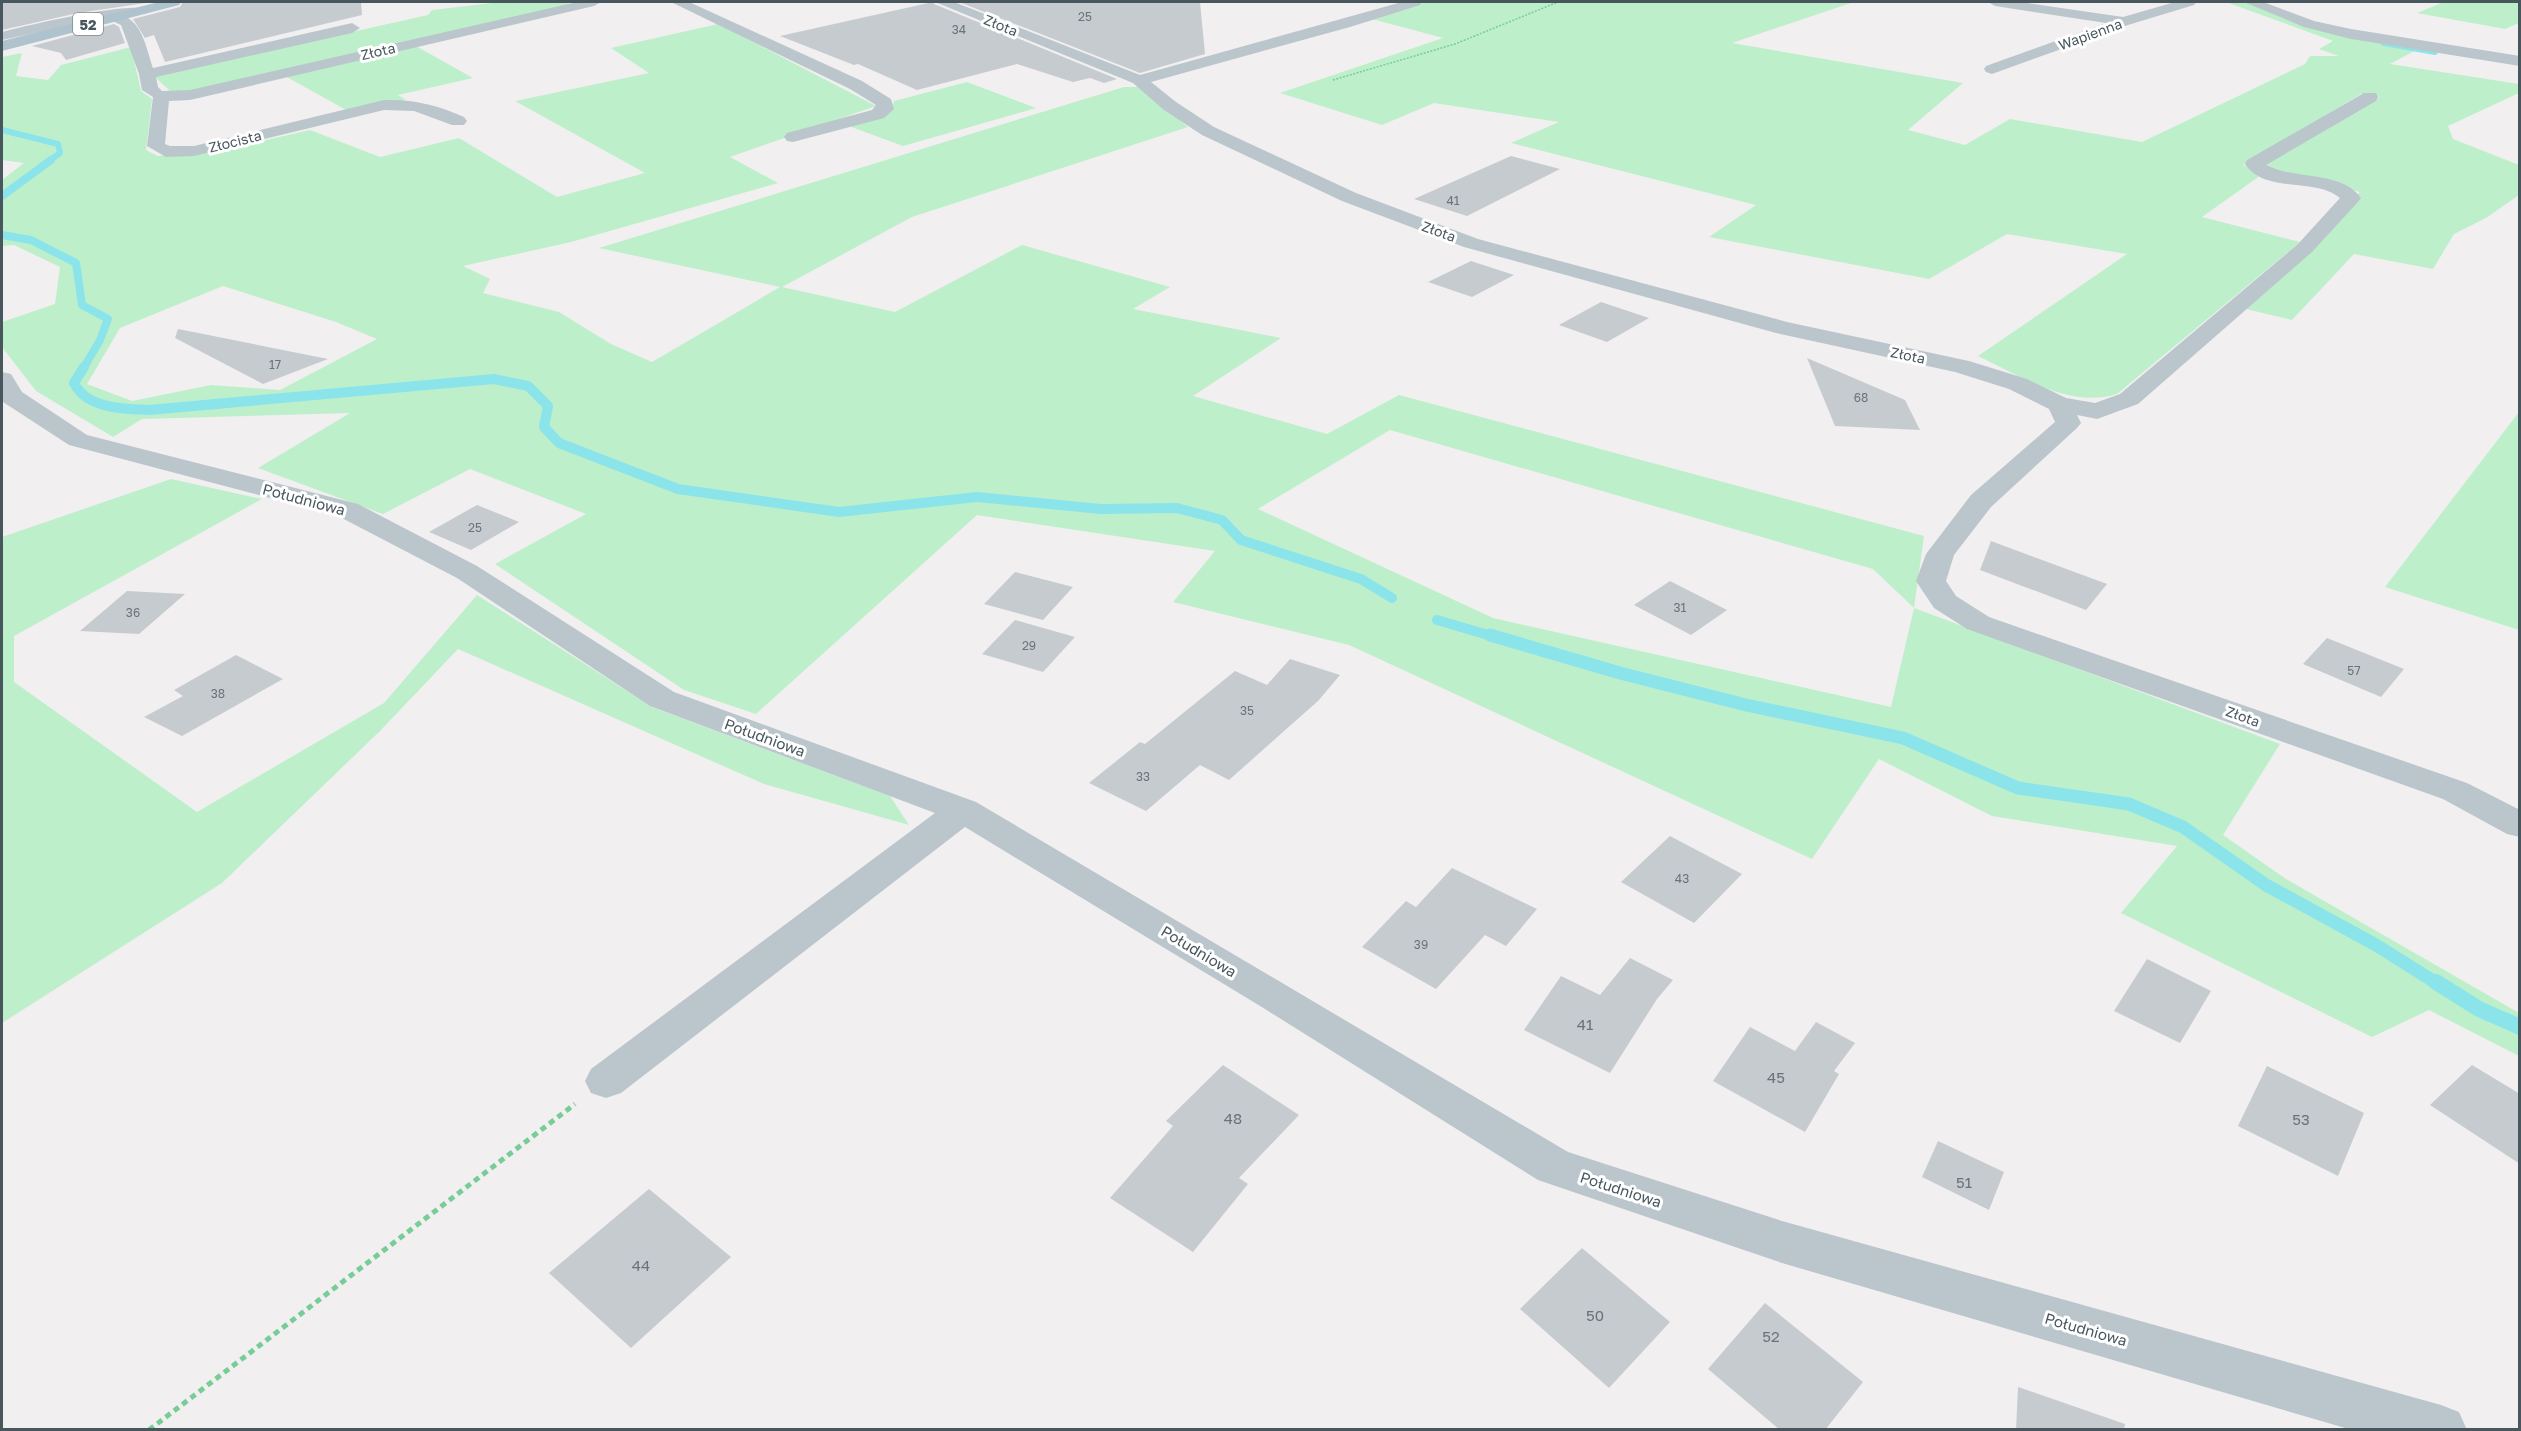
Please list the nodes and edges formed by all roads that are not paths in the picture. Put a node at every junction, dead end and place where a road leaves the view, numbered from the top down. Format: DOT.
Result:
graph roads {
  1 [pos="174,2"];
  2 [pos="594,2"];
  3 [pos="678,2"];
  4 [pos="951,2"];
  5 [pos="1415,2"];
  6 [pos="1995,2"];
  7 [pos="2189,2"];
  8 [pos="2251,2"];
  9 [pos="141,10"];
  10 [pos="113,17"];
  11 [pos="2123,21"];
  12 [pos="352,28"];
  13 [pos="2,36"];
  14 [pos="2,46"];
  15 [pos="2520,61"];
  16 [pos="1992,69"];
  17 [pos="147,74"];
  18 [pos="1139,80"];
  19 [pos="161,96"];
  20 [pos="2370,97"];
  21 [pos="458,122"];
  22 [pos="793,137"];
  23 [pos="2,379"];
  24 [pos="2059,404"];
  25 [pos="963,810"];
  26 [pos="2520,825"];
  27 [pos="606,1081"];
  28 [pos="2441,1430"];
  1 -- 9 [label="main road, 52"];
  2 -- 19 [label="street, Złota"];
  3 -- 22 [label="street"];
  4 -- 18 [label="street, Złota"];
  5 -- 18 [label="street"];
  6 -- 11 [label="street"];
  7 -- 11 [label="street, Wapienna"];
  8 -- 15 [label="street"];
  9 -- 10 [label="main road, 52"];
  9 -- 13 [label="street"];
  10 -- 14 [label="main road, 52"];
  10 -- 17 [label="street"];
  11 -- 16 [label="street, Wapienna"];
  12 -- 17 [label="street"];
  17 -- 19 [label="street"];
  18 -- 24 [label="street, Złota"];
  19 -- 21 [label="street, Złocista"];
  20 -- 24 [label="street"];
  23 -- 25 [label="street, Południowa"];
  24 -- 26 [label="street, Złota"];
  25 -- 27 [label="street"];
  25 -- 28 [label="street, Południowa"];
}
